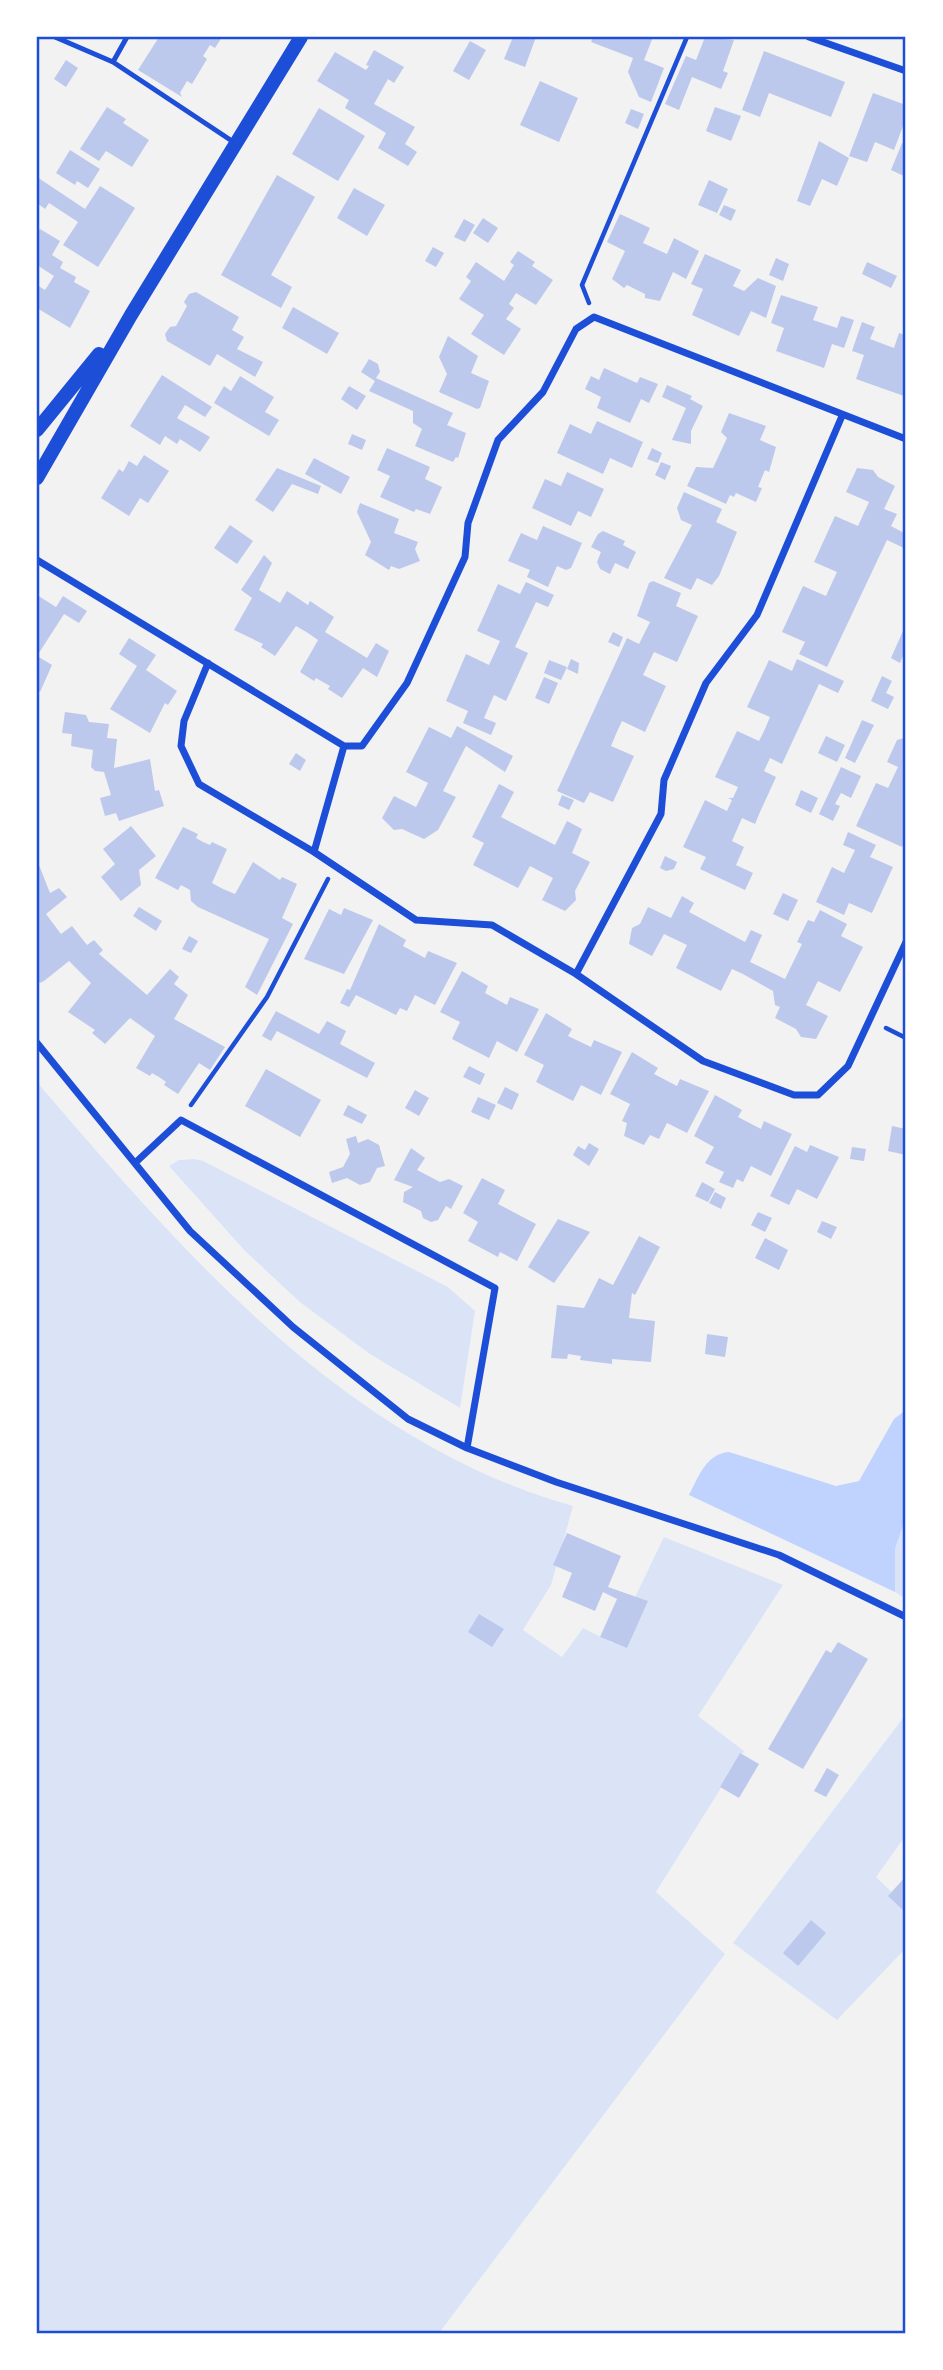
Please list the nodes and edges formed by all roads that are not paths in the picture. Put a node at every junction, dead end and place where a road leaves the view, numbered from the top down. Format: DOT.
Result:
graph roads {
  1 [pos="55,37"];
  2 [pos="127,37"];
  3 [pos="301,37"];
  4 [pos="809,37"];
  5 [pos="113,62"];
  6 [pos="906,71"];
  7 [pos="236,144"];
  8 [pos="131,315"];
  9 [pos="842,416"];
  10 [pos="37,430"];
  11 [pos="906,439"];
  12 [pos="37,478"];
  13 [pos="37,560"];
  14 [pos="208,663"];
  15 [pos="344,746"];
  16 [pos="314,852"];
  17 [pos="906,942"];
  18 [pos="576,974"];
  19 [pos="37,1043"];
  20 [pos="135,1163"];
  21 [pos="467,1448"];
  22 [pos="906,1617"];
  1 -- 5 [label="lane"];
  2 -- 5 [label="lane"];
  3 -- 7 [label="main road"];
  4 -- 6 [label="street"];
  5 -- 7 [label="lane"];
  7 -- 8 [label="main road"];
  8 -- 10 [label="main road"];
  8 -- 12 [label="main road"];
  9 -- 11 [label="street"];
  9 -- 15 [label="street"];
  9 -- 18 [label="street"];
  13 -- 14 [label="street"];
  14 -- 15 [label="street"];
  14 -- 16 [label="street"];
  15 -- 16 [label="street"];
  16 -- 18 [label="street"];
  17 -- 18 [label="street"];
  19 -- 20 [label="street"];
  20 -- 21 [label="street"];
  20 -- 21 [label="street"];
  21 -- 22 [label="street"];
}
